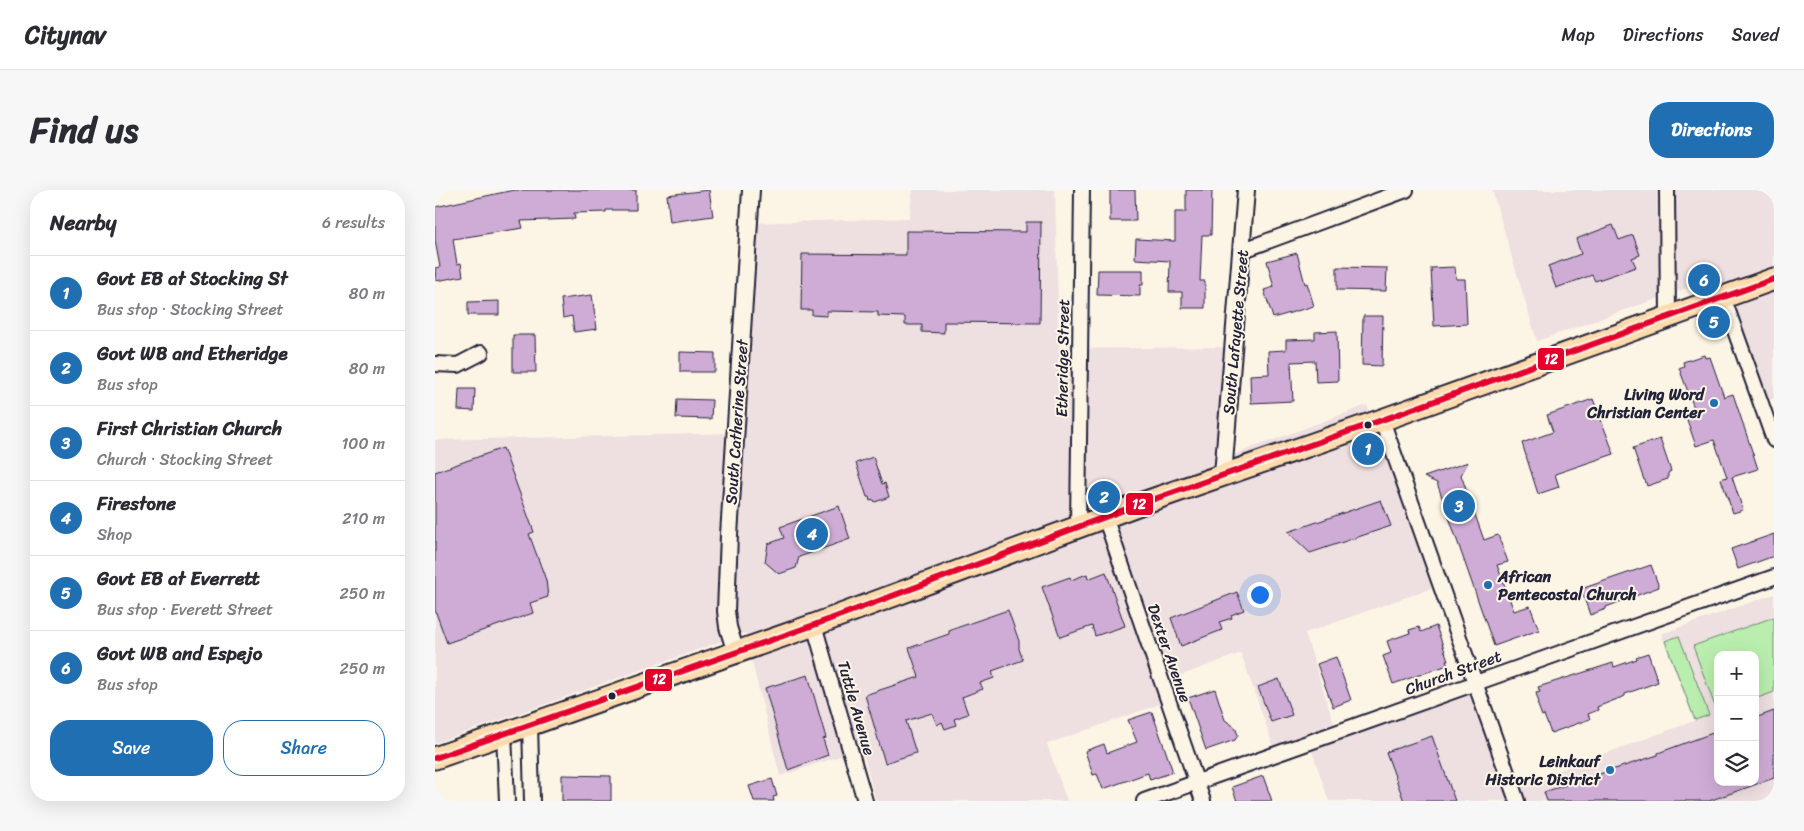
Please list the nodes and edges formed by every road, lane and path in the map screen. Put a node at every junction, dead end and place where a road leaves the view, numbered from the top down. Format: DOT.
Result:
graph roads {
  1 [pos="751,190"];
  2 [pos="1082,190"];
  3 [pos="1246,190"];
  4 [pos="1406,190"];
  5 [pos="1667,190"];
  6 [pos="1241,251"];
  7 [pos="1774,279"];
  8 [pos="1723,297"];
  9 [pos="1668,318"];
  10 [pos="481,353"];
  11 [pos="435,364"];
  12 [pos="1382,420"];
  13 [pos="1774,440"];
  14 [pos="1223,475"];
  15 [pos="1105,517"];
  16 [pos="1078,527"];
  17 [pos="1774,577"];
  18 [pos="814,625"];
  19 [pos="736,652"];
  20 [pos="1475,682"];
  21 [pos="530,724"];
  22 [pos="505,734"];
  23 [pos="435,758"];
  24 [pos="1196,782"];
  25 [pos="507,801"];
  26 [pos="532,801"];
  27 [pos="865,801"];
  28 [pos="1144,801"];
  29 [pos="1203,801"];
  30 [pos="1517,801"];
  1 -- 19 [label="street, South Catherine Street"];
  2 -- 16 [label="street, Etheridge Street"];
  3 -- 6 [label="street, South Lafayette Street"];
  4 -- 6 [label="street"];
  5 -- 9 [label="street"];
  6 -- 14 [label="street, South Lafayette Street"];
  7 -- 8 [label="main road"];
  8 -- 9 [label="main road"];
  8 -- 13 [label="street"];
  9 -- 12 [label="main road"];
  10 -- 11 [label="street"];
  12 -- 14 [label="main road"];
  12 -- 20 [label="street"];
  14 -- 15 [label="main road"];
  15 -- 16 [label="main road"];
  15 -- 24 [label="street, Dexter Avenue"];
  16 -- 18 [label="main road"];
  17 -- 20 [label="street, Church Street"];
  18 -- 19 [label="main road"];
  18 -- 27 [label="street, Tuttle Avenue"];
  19 -- 21 [label="main road"];
  20 -- 24 [label="street, Church Street"];
  20 -- 30 [label="street"];
  21 -- 22 [label="main road"];
  21 -- 26 [label="street"];
  22 -- 23 [label="main road"];
  22 -- 25 [label="street"];
  24 -- 28 [label="street, Church Street"];
  24 -- 29 [label="street, Dexter Avenue"];
}
